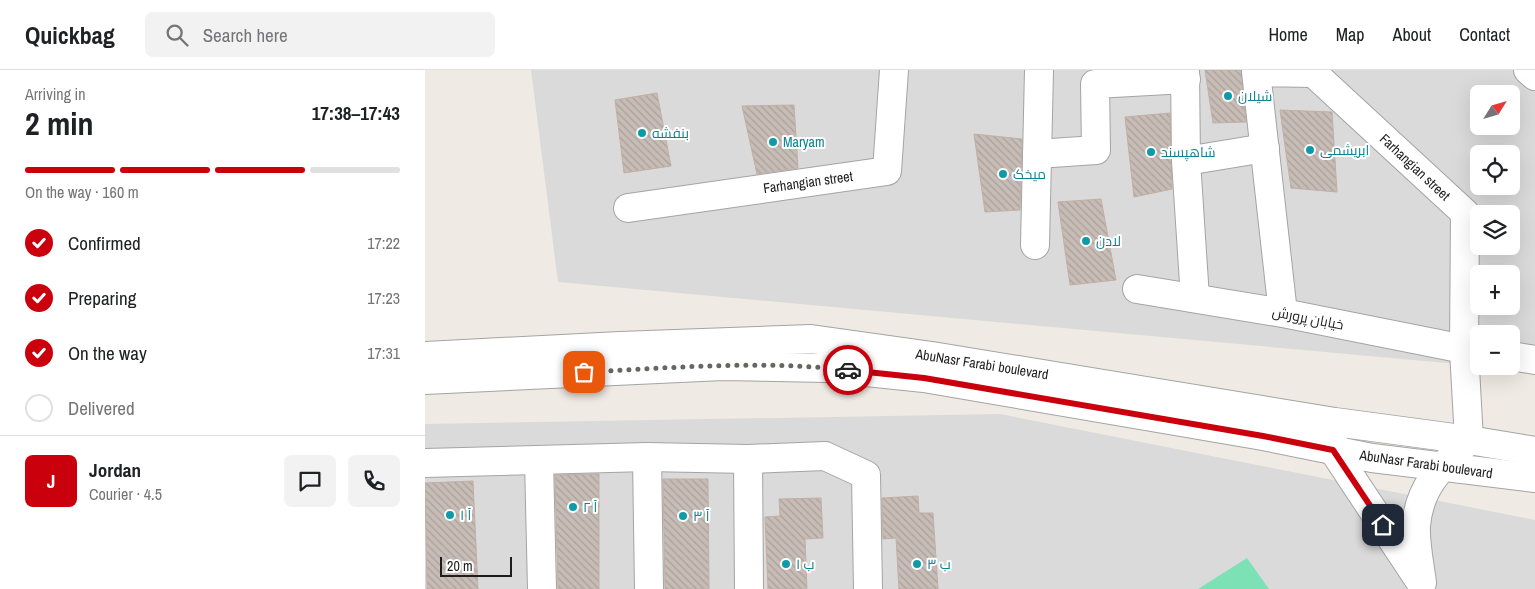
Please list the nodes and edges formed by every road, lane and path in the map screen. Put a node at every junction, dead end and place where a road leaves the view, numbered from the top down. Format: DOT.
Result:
graph roads {
  1 [pos="894,70"];
  2 [pos="1039,70"];
  3 [pos="1528,70"];
  4 [pos="1312,71"];
  5 [pos="1185,74"];
  6 [pos="1535,76"];
  7 [pos="1265,148"];
  8 [pos="1037,154"];
  9 [pos="1186,161"];
  10 [pos="629,208"];
  11 [pos="1035,245"];
  12 [pos="1137,288"];
  13 [pos="1195,298"];
  14 [pos="1283,313"];
  15 [pos="1470,328"];
  16 [pos="1470,351"];
  17 [pos="425,356"];
  18 [pos="1520,358"];
  19 [pos="1535,360"];
  20 [pos="1470,375"];
  21 [pos="425,380"];
  22 [pos="1335,422"];
  23 [pos="1469,440"];
  24 [pos="1333,450"];
  25 [pos="1535,451"];
  26 [pos="647,457"];
  27 [pos="748,459"];
  28 [pos="539,460"];
  29 [pos="425,463"];
  30 [pos="1440,467"];
  31 [pos="1535,478"];
  32 [pos="1424,586"];
  33 [pos="542,589"];
  34 [pos="649,589"];
  35 [pos="749,589"];
  36 [pos="868,589"];
  1 -- 10 [label="street, Farhangian street"];
  2 -- 8 [label="street"];
  3 -- 6 [label="street"];
  4 -- 7 [label="street"];
  4 -- 15 [label="street, Farhangian street"];
  5 -- 8 [label="street"];
  5 -- 9 [label="street"];
  7 -- 9 [label="street"];
  7 -- 14 [label="street"];
  8 -- 11 [label="street"];
  9 -- 13 [label="street"];
  12 -- 13 [label="street, خیابان پرورش"];
  13 -- 14 [label="street, خیابان پرورش"];
  14 -- 16 [label="street, خیابان پرورش"];
  17 -- 22 [label="street, AbuNasr Farabi boulevard"];
  18 -- 19 [label="street"];
  20 -- 23 [label="street, Farhangian street"];
  21 -- 24 [label="street, AbuNasr Farabi boulevard"];
  22 -- 23 [label="street, AbuNasr Farabi boulevard"];
  22 -- 24 [label="street"];
  23 -- 25 [label="street, AbuNasr Farabi boulevard"];
  23 -- 30 [label="street"];
  24 -- 30 [label="street, AbuNasr Farabi boulevard"];
  24 -- 32 [label="street"];
  26 -- 27 [label="street"];
  26 -- 28 [label="street"];
  26 -- 34 [label="street"];
  27 -- 35 [label="street"];
  27 -- 36 [label="street"];
  28 -- 29 [label="street"];
  28 -- 33 [label="street"];
  30 -- 31 [label="street, AbuNasr Farabi boulevard"];
  30 -- 32 [label="street"];
}
